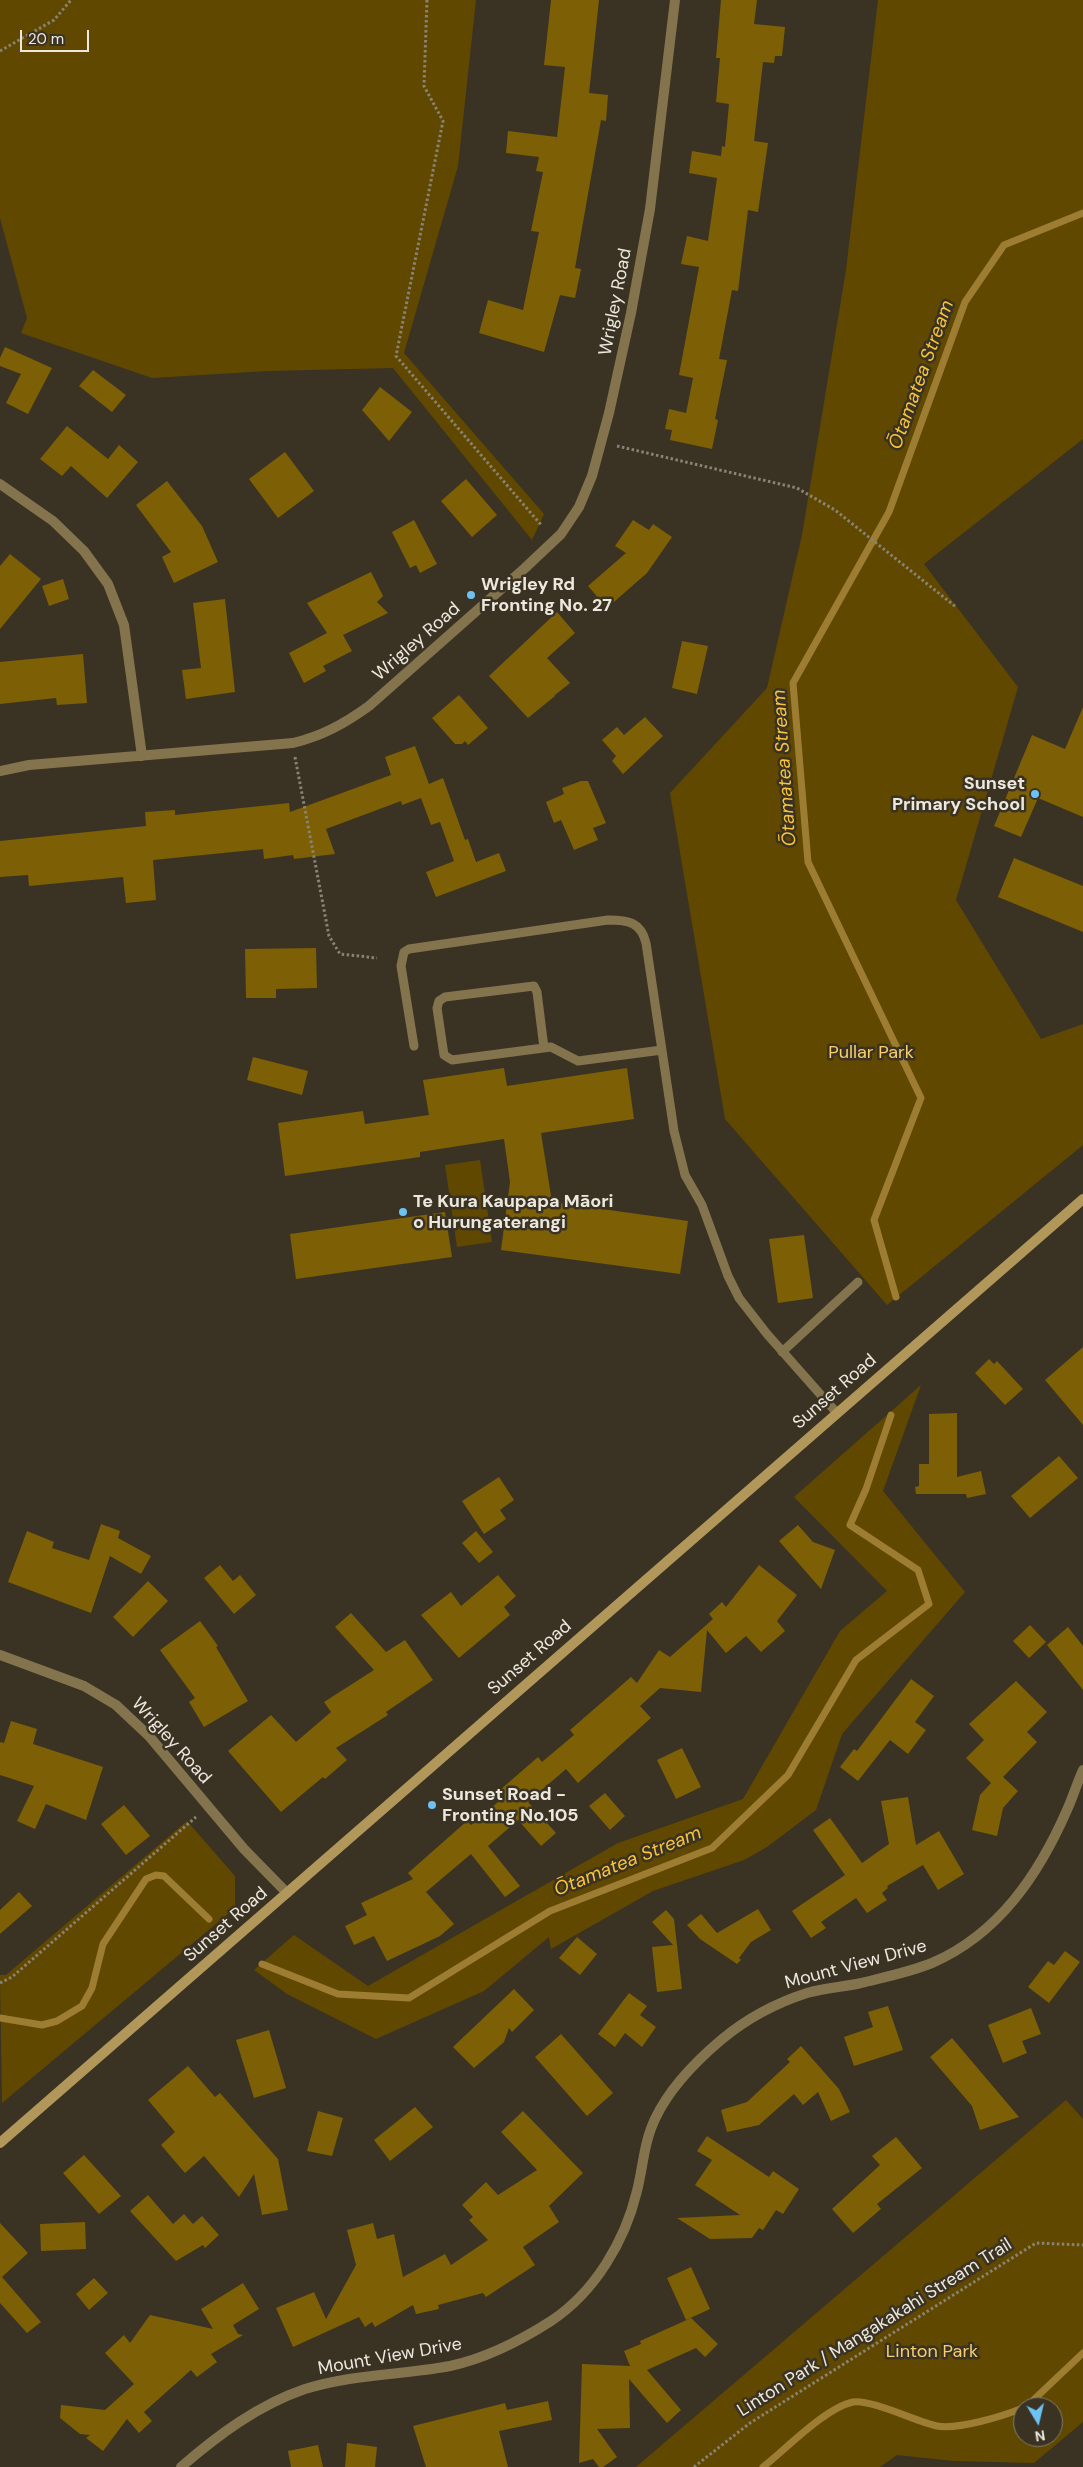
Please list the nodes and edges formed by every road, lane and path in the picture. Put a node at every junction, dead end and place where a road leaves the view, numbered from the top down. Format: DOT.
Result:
graph roads {
  1 [pos="71,0"];
  2 [pos="427,0"];
  3 [pos="675,0"];
  4 [pos="0,51"];
  5 [pos="601,443"];
  6 [pos="0,484"];
  7 [pos="542,526"];
  8 [pos="956,607"];
  9 [pos="293,743"];
  10 [pos="142,756"];
  11 [pos="0,771"];
  12 [pos="377,958"];
  13 [pos="414,1046"];
  14 [pos="544,1048"];
  15 [pos="662,1050"];
  16 [pos="1083,1199"];
  17 [pos="858,1282"];
  18 [pos="782,1352"];
  19 [pos="836,1412"];
  20 [pos="0,1655"];
  21 [pos="1083,1770"];
  22 [pos="208,1806"];
  23 [pos="287,1893"];
  24 [pos="0,1983"];
  25 [pos="0,2143"];
  26 [pos="1083,2245"];
  27 [pos="181,2467"];
  28 [pos="694,2467"];
  1 -- 4 [label="path"];
  2 -- 7 [label="path"];
  3 -- 5 [label="street, Wrigley Road"];
  5 -- 8 [label="path"];
  5 -- 9 [label="street, Wrigley Road"];
  6 -- 10 [label="street"];
  9 -- 10 [label="street, Wrigley Road"];
  9 -- 12 [label="path"];
  10 -- 11 [label="street, Wrigley Road"];
  13 -- 15 [label="lane"];
  14 -- 14 [label="lane"];
  14 -- 15 [label="lane"];
  15 -- 18 [label="lane"];
  16 -- 19 [label="main road, Sunset Road"];
  17 -- 18 [label="lane"];
  18 -- 19 [label="lane"];
  19 -- 23 [label="main road, Sunset Road"];
  20 -- 22 [label="street, Wrigley Road"];
  21 -- 27 [label="street, Mount View Drive"];
  22 -- 23 [label="street, Wrigley Road"];
  22 -- 24 [label="path"];
  23 -- 25 [label="main road, Sunset Road"];
  26 -- 28 [label="path, Linton Park / Mangakakahi Stream Trail"];
}
